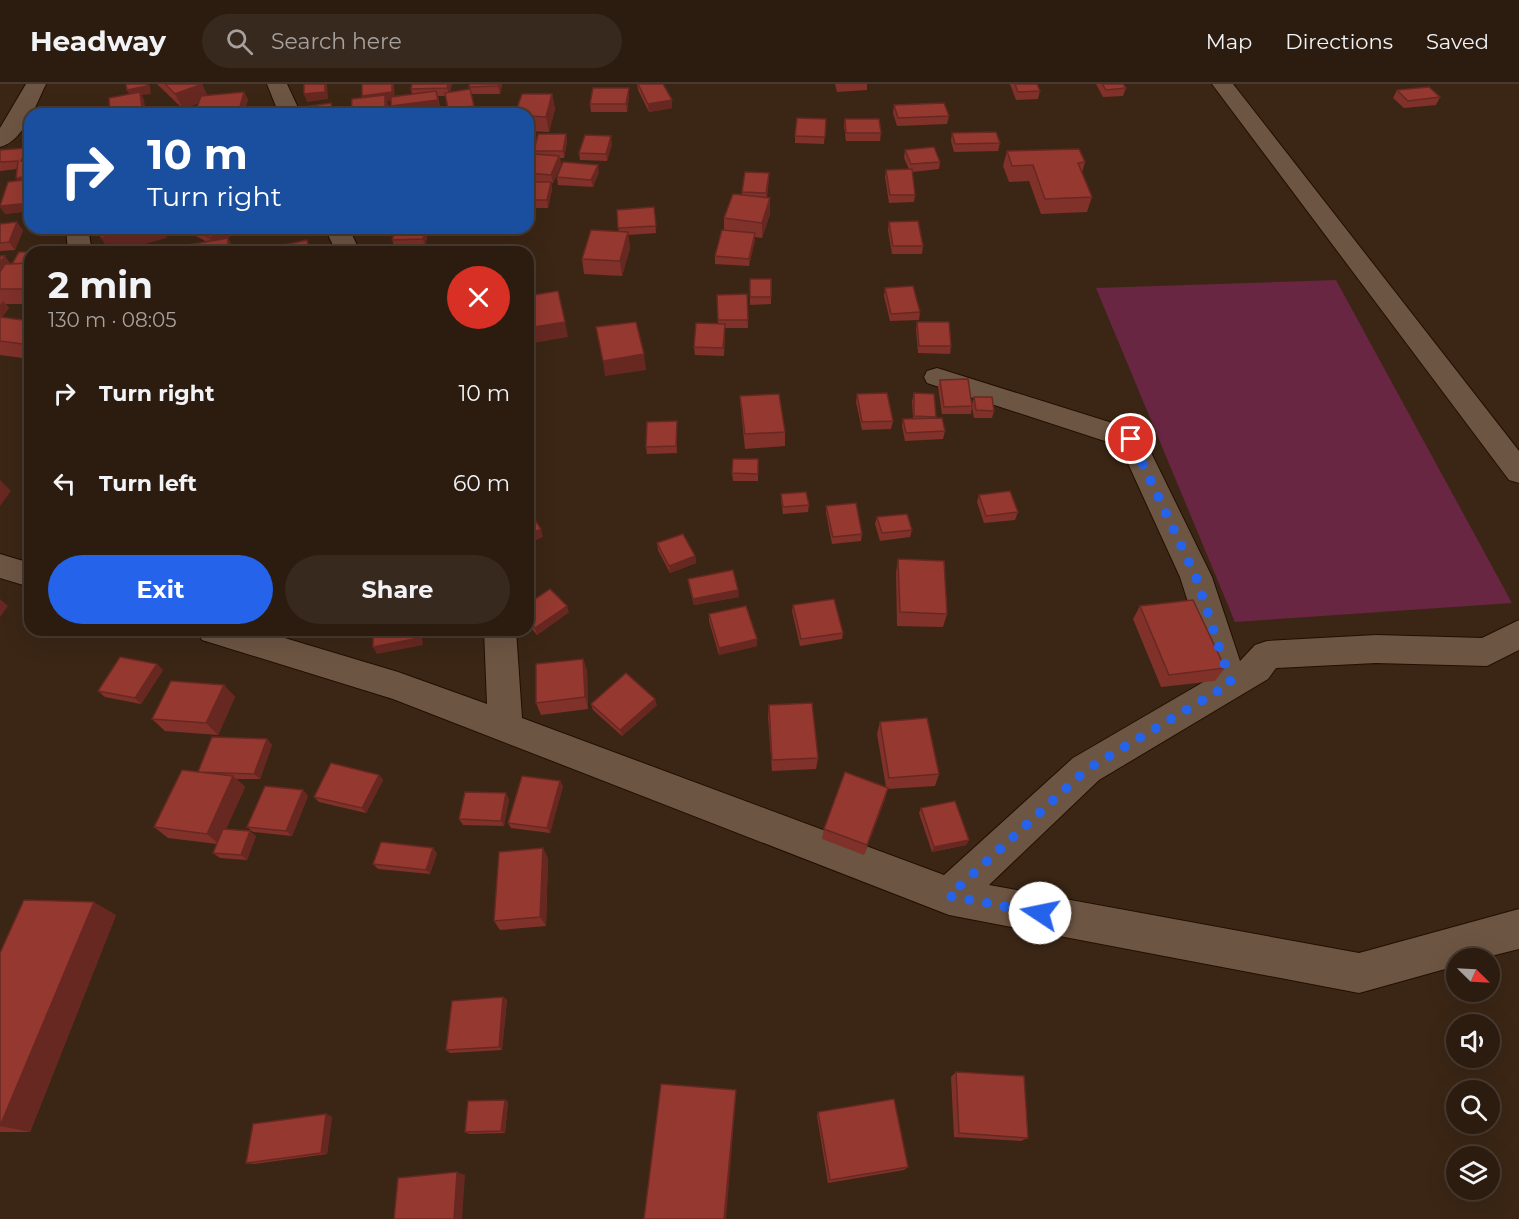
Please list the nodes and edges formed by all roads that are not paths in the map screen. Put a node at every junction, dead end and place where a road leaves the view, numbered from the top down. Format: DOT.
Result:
graph roads {
  1 [pos="36,84"];
  2 [pos="277,84"];
  3 [pos="1222,84"];
  4 [pos="287,108"];
  5 [pos="0,141"];
  6 [pos="938,377"];
  7 [pos="1519,472"];
  8 [pos="0,566"];
  9 [pos="24,573"];
  10 [pos="1519,633"];
  11 [pos="233,636"];
  12 [pos="500,636"];
  13 [pos="1231,683"];
  14 [pos="505,728"];
  15 [pos="949,896"];
  16 [pos="1519,929"];
  1 -- 5 [label="street"];
  2 -- 4 [label="street"];
  3 -- 7 [label="street"];
  6 -- 13 [label="street"];
  8 -- 9 [label="street"];
  10 -- 13 [label="street"];
  11 -- 14 [label="street"];
  12 -- 14 [label="street"];
  13 -- 15 [label="street"];
  14 -- 15 [label="street"];
  15 -- 16 [label="street"];
}
